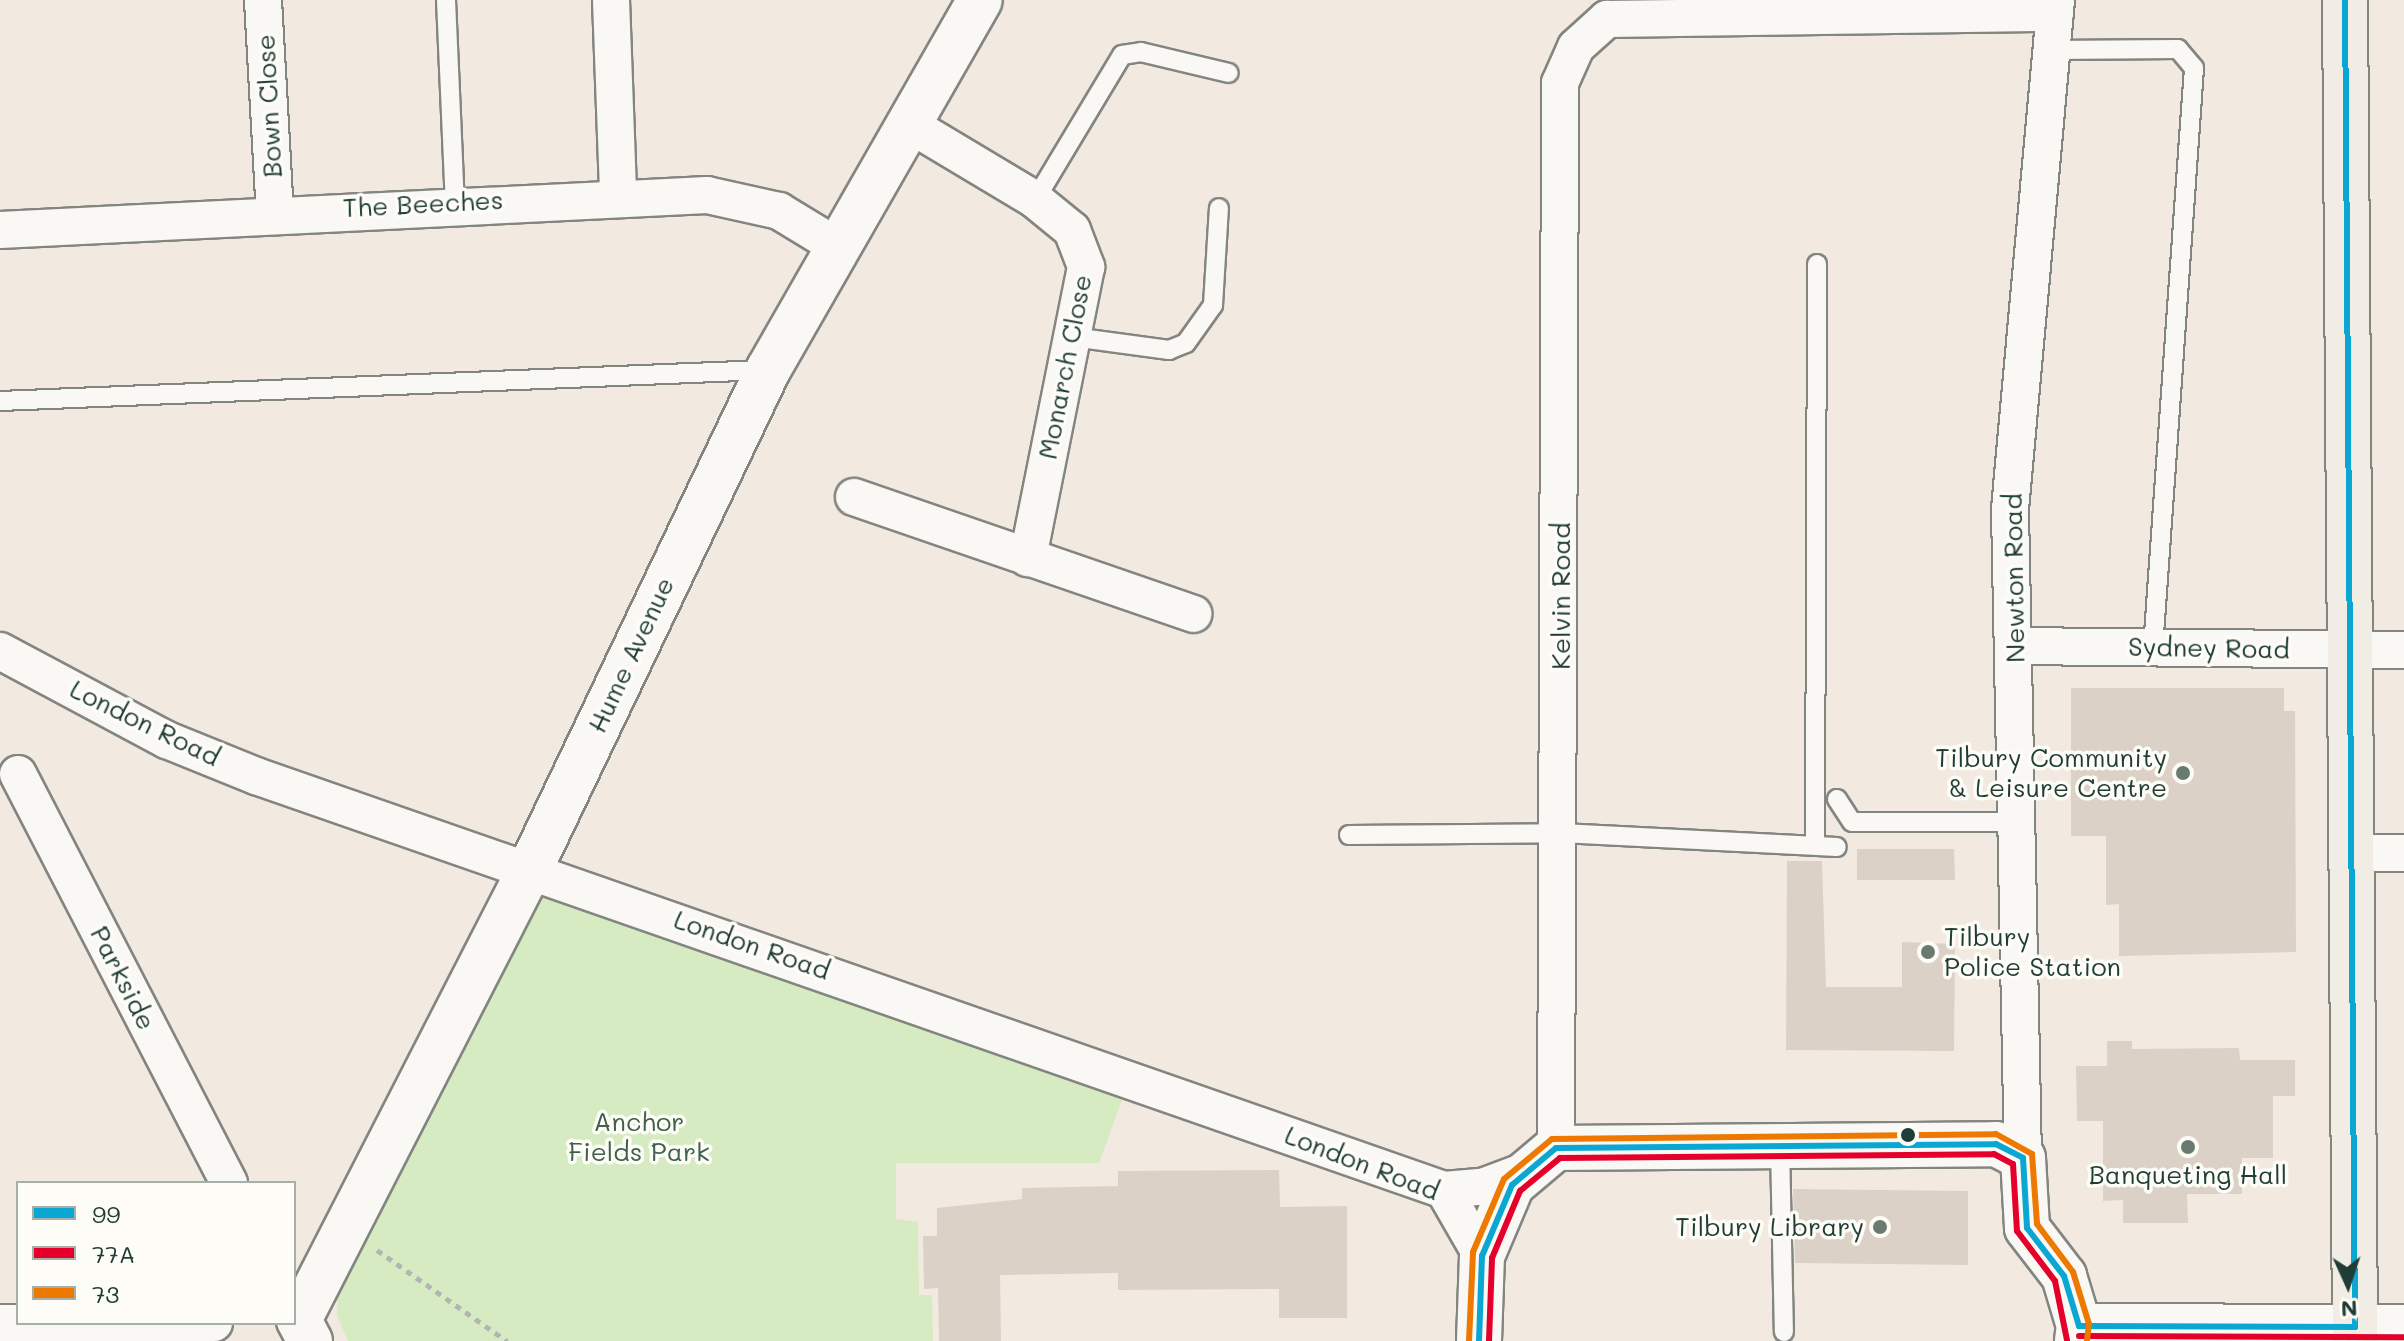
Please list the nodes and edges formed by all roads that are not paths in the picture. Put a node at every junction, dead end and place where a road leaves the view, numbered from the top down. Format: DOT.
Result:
graph roads {
  1 [pos="263,0"];
  2 [pos="446,0"];
  3 [pos="611,0"];
  4 [pos="980,0"];
  5 [pos="2345,0"];
  6 [pos="2055,7"];
  7 [pos="2051,50"];
  8 [pos="1229,73"];
  9 [pos="907,123"];
  10 [pos="618,195"];
  11 [pos="1035,200"];
  12 [pos="455,203"];
  13 [pos="1219,208"];
  14 [pos="275,212"];
  15 [pos="0,230"];
  16 [pos="835,245"];
  17 [pos="1817,264"];
  18 [pos="1073,337"];
  19 [pos="768,370"];
  20 [pos="0,401"];
  21 [pos="854,497"];
  22 [pos="1028,558"];
  23 [pos="1193,614"];
  24 [pos="2014,646"];
  25 [pos="2153,648"];
  26 [pos="2349,650"];
  27 [pos="2404,650"];
  28 [pos="0,651"];
  29 [pos="18,774"];
  30 [pos="1837,799"];
  31 [pos="2017,822"];
  32 [pos="1561,833"];
  33 [pos="1349,835"];
  34 [pos="1815,844"];
  35 [pos="1837,847"];
  36 [pos="2350,853"];
  37 [pos="2404,853"];
  38 [pos="531,867"];
  39 [pos="1780,1146"];
  40 [pos="2023,1158"];
  41 [pos="1540,1159"];
  42 [pos="228,1181"];
  43 [pos="1444,1190"];
  44 [pos="1482,1256"];
  45 [pos="299,1322"];
  46 [pos="2404,1327"];
  47 [pos="1784,1332"];
  48 [pos="2078,1334"];
  49 [pos="2355,1334"];
  50 [pos="1479,1341"];
  1 -- 14 [label="street, Bown Close"];
  2 -- 12 [label="lane"];
  3 -- 10 [label="street"];
  4 -- 9 [label="street, Hume Avenue"];
  5 -- 26 [label="main road"];
  6 -- 7 [label="street, Newton Road"];
  6 -- 32 [label="street, Kelvin Road"];
  7 -- 24 [label="street, Newton Road"];
  7 -- 25 [label="lane"];
  8 -- 11 [label="lane"];
  9 -- 11 [label="street, Monarch Close"];
  9 -- 16 [label="street, Hume Avenue"];
  10 -- 12 [label="street, The Beeches"];
  10 -- 16 [label="street, The Beeches"];
  11 -- 18 [label="street, Monarch Close"];
  12 -- 14 [label="street, The Beeches"];
  13 -- 18 [label="lane"];
  14 -- 15 [label="street, The Beeches"];
  16 -- 19 [label="street, Hume Avenue"];
  17 -- 34 [label="lane"];
  18 -- 22 [label="street, Monarch Close"];
  19 -- 20 [label="lane"];
  19 -- 38 [label="street, Hume Avenue"];
  21 -- 22 [label="street"];
  22 -- 23 [label="street"];
  24 -- 25 [label="street, Sydney Road"];
  24 -- 31 [label="street, Newton Road"];
  25 -- 26 [label="street, Sydney Road"];
  26 -- 27 [label="street, Sydney Road"];
  26 -- 36 [label="main road"];
  28 -- 38 [label="street, London Road"];
  29 -- 42 [label="street, Parkside"];
  30 -- 31 [label="lane"];
  31 -- 40 [label="street, Newton Road"];
  32 -- 33 [label="lane"];
  32 -- 34 [label="lane"];
  32 -- 41 [label="street, Kelvin Road"];
  34 -- 35 [label="lane"];
  36 -- 37 [label="street"];
  36 -- 49 [label="main road"];
  38 -- 43 [label="street, London Road"];
  38 -- 45 [label="street, Hume Avenue"];
  39 -- 40 [label="street"];
  39 -- 41 [label="street"];
  39 -- 47 [label="lane"];
  40 -- 48 [label="street"];
  41 -- 43 [label="street"];
  41 -- 44 [label="street"];
  43 -- 44 [label="street, London Road"];
  44 -- 50 [label="street"];
  46 -- 49 [label="street"];
  48 -- 49 [label="street"];
}
